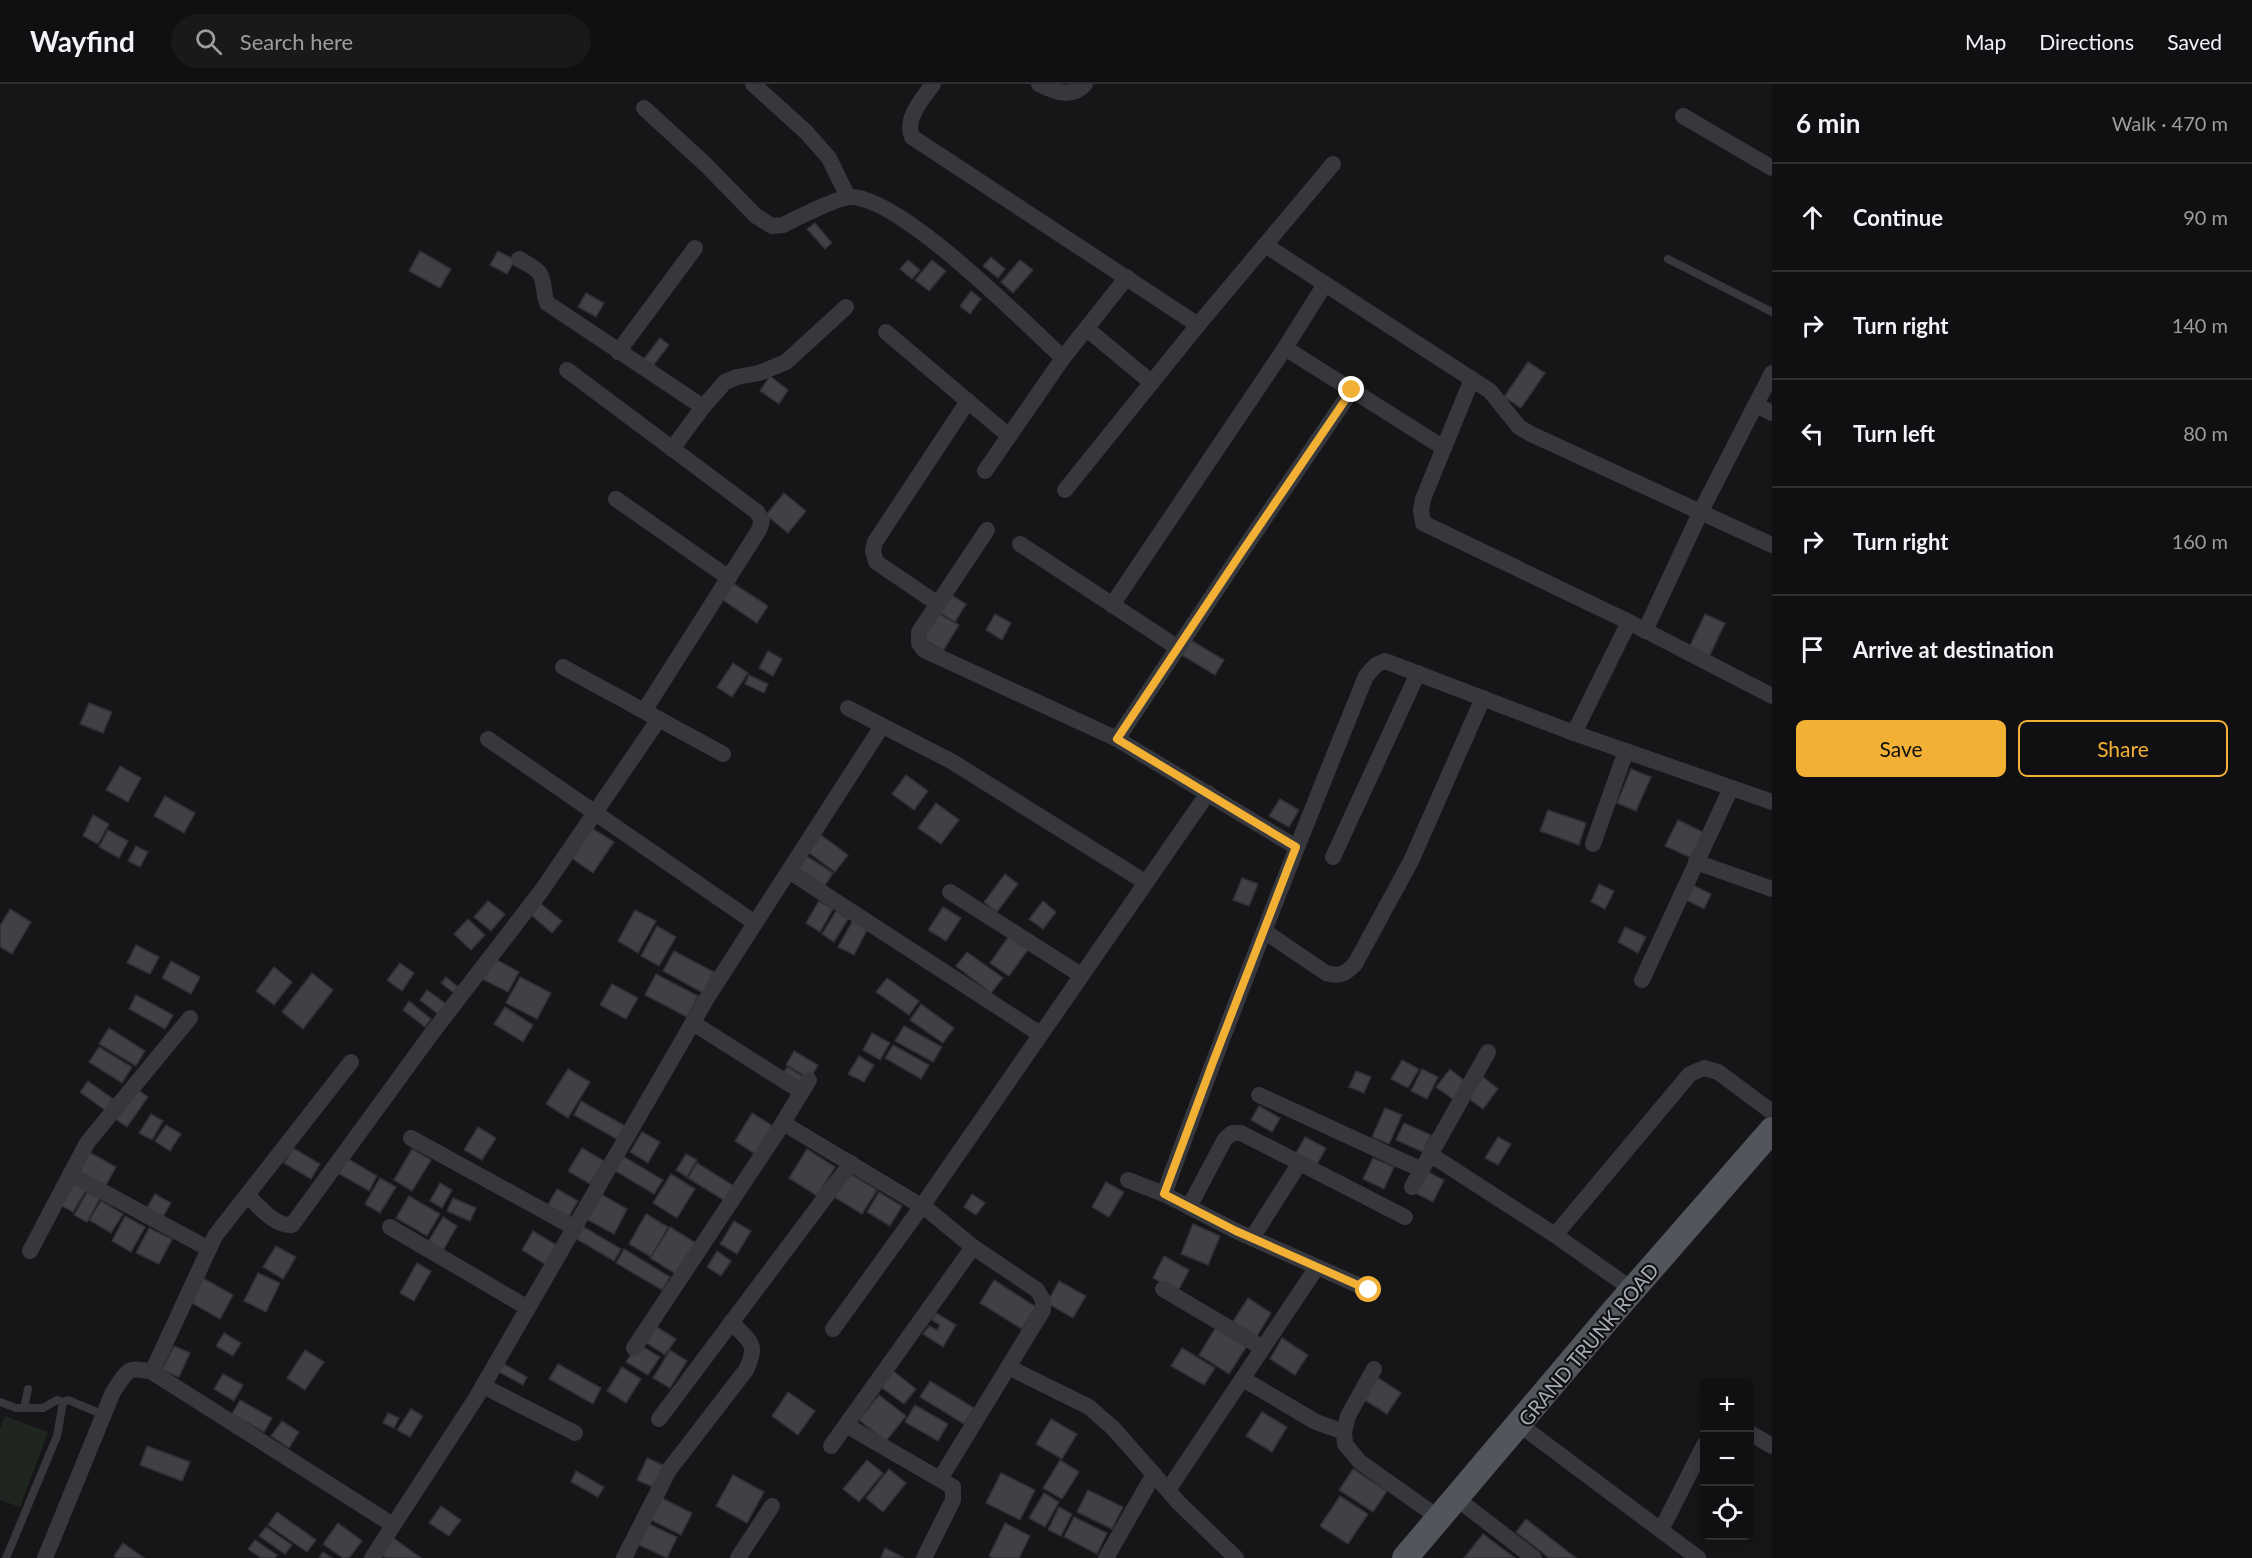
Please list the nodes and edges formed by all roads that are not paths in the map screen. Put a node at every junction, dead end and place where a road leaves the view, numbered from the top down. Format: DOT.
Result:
graph roads {
  1 [pos="753,84"];
  2 [pos="933,84"];
  3 [pos="1039,84"];
  4 [pos="1085,84"];
  5 [pos="644,108"];
  6 [pos="1683,116"];
  7 [pos="1333,164"];
  8 [pos="1772,168"];
  9 [pos="848,197"];
  10 [pos="1265,245"];
  11 [pos="695,248"];
  12 [pos="519,259"];
  13 [pos="1668,259"];
  14 [pos="1127,277"];
  15 [pos="1325,284"];
  16 [pos="846,307"];
  17 [pos="1772,312"];
  18 [pos="1198,325"];
  19 [pos="1087,328"];
  20 [pos="886,332"];
  21 [pos="1285,348"];
  22 [pos="618,352"];
  23 [pos="1063,358"];
  24 [pos="567,370"];
  25 [pos="1772,373"];
  26 [pos="1472,379"];
  27 [pos="1152,383"];
  28 [pos="1352,390"];
  29 [pos="968,401"];
  30 [pos="1756,405"];
  31 [pos="703,407"];
  32 [pos="1772,413"];
  33 [pos="1010,436"];
  34 [pos="1444,448"];
  35 [pos="672,449"];
  36 [pos="985,471"];
  37 [pos="1065,490"];
  38 [pos="616,499"];
  39 [pos="1701,511"];
  40 [pos="987,530"];
  41 [pos="1020,544"];
  42 [pos="1772,545"];
  43 [pos="729,578"];
  44 [pos="938,604"];
  45 [pos="1112,605"];
  46 [pos="1629,622"];
  47 [pos="1645,630"];
  48 [pos="1178,648"];
  49 [pos="563,667"];
  50 [pos="1418,674"];
  51 [pos="1772,696"];
  52 [pos="1483,698"];
  53 [pos="848,708"];
  54 [pos="652,715"];
  55 [pos="882,726"];
  56 [pos="1574,733"];
  57 [pos="488,739"];
  58 [pos="1117,739"];
  59 [pos="1626,751"];
  60 [pos="723,754"];
  61 [pos="1731,788"];
  62 [pos="1208,794"];
  63 [pos="1772,802"];
  64 [pos="595,812"];
  65 [pos="1593,844"];
  66 [pos="1296,847"];
  67 [pos="1333,857"];
  68 [pos="1696,862"];
  69 [pos="789,872"];
  70 [pos="1145,882"];
  71 [pos="1772,889"];
  72 [pos="950,892"];
  73 [pos="755,923"];
  74 [pos="1264,931"];
  75 [pos="1082,975"];
  76 [pos="1642,980"];
  77 [pos="190,1018"];
  78 [pos="693,1023"];
  79 [pos="1040,1034"];
  80 [pos="1488,1052"];
  81 [pos="351,1062"];
  82 [pos="1259,1095"];
  83 [pos="1772,1112"];
  84 [pos="783,1123"];
  85 [pos="1772,1130"];
  86 [pos="411,1138"];
  87 [pos="1431,1155"];
  88 [pos="851,1163"];
  89 [pos="1299,1164"];
  90 [pos="1422,1170"];
  91 [pos="70,1174"];
  92 [pos="1128,1180"];
  93 [pos="1412,1187"];
  94 [pos="1164,1194"];
  95 [pos="247,1196"];
  96 [pos="922,1206"];
  97 [pos="1189,1207"];
  98 [pos="1405,1217"];
  99 [pos="390,1227"];
  100 [pos="575,1228"];
  101 [pos="1555,1235"];
  102 [pos="1252,1238"];
  103 [pos="973,1247"];
  104 [pos="209,1250"];
  105 [pos="30,1251"];
  106 [pos="1317,1267"];
  107 [pos="1163,1289"];
  108 [pos="1369,1290"];
  109 [pos="1633,1290"];
  110 [pos="528,1308"];
  111 [pos="731,1322"];
  112 [pos="833,1329"];
  113 [pos="634,1348"];
  114 [pos="1263,1348"];
  115 [pos="1008,1366"];
  116 [pos="1374,1369"];
  117 [pos="152,1372"];
  118 [pos="1243,1378"];
  119 [pos="483,1386"];
  120 [pos="28,1389"];
  121 [pos="0,1402"];
  122 [pos="63,1402"];
  123 [pos="24,1408"];
  124 [pos="104,1415"];
  125 [pos="659,1419"];
  126 [pos="846,1425"];
  127 [pos="1520,1425"];
  128 [pos="1344,1432"];
  129 [pos="575,1433"];
  130 [pos="1754,1436"];
  131 [pos="831,1446"];
  132 [pos="1772,1446"];
  133 [pos="1700,1453"];
  134 [pos="1154,1474"];
  135 [pos="940,1479"];
  136 [pos="1168,1490"];
  137 [pos="1456,1498"];
  138 [pos="772,1506"];
  139 [pos="1439,1518"];
  140 [pos="393,1525"];
  141 [pos="1661,1530"];
  142 [pos="6,1558"];
  143 [pos="45,1558"];
  144 [pos="372,1558"];
  145 [pos="625,1558"];
  146 [pos="738,1558"];
  147 [pos="924,1558"];
  148 [pos="1106,1558"];
  149 [pos="1236,1558"];
  150 [pos="1405,1558"];
  151 [pos="1534,1558"];
  152 [pos="1698,1558"];
  1 -- 9 [label="street"];
  2 -- 14 [label="street"];
  3 -- 4 [label="street"];
  5 -- 9 [label="street"];
  6 -- 8 [label="street"];
  7 -- 10 [label="street"];
  9 -- 23 [label="street"];
  10 -- 15 [label="street"];
  10 -- 18 [label="street"];
  11 -- 22 [label="street"];
  12 -- 22 [label="street"];
  13 -- 17 [label="lane"];
  14 -- 18 [label="street"];
  14 -- 19 [label="street"];
  15 -- 21 [label="street"];
  15 -- 26 [label="street"];
  16 -- 31 [label="street"];
  18 -- 27 [label="street"];
  19 -- 23 [label="street"];
  19 -- 27 [label="street"];
  20 -- 29 [label="street"];
  21 -- 28 [label="street"];
  21 -- 45 [label="street"];
  22 -- 31 [label="street"];
  23 -- 33 [label="street"];
  24 -- 35 [label="street"];
  25 -- 30 [label="street"];
  26 -- 34 [label="street"];
  26 -- 39 [label="street"];
  27 -- 37 [label="street"];
  28 -- 34 [label="street"];
  28 -- 48 [label="street"];
  29 -- 33 [label="street"];
  29 -- 44 [label="street"];
  30 -- 32 [label="street"];
  30 -- 39 [label="street"];
  31 -- 35 [label="street"];
  33 -- 36 [label="street"];
  34 -- 46 [label="street"];
  35 -- 43 [label="street"];
  38 -- 43 [label="street"];
  39 -- 42 [label="street"];
  39 -- 47 [label="street"];
  40 -- 44 [label="street"];
  41 -- 45 [label="street"];
  43 -- 54 [label="street"];
  44 -- 58 [label="street"];
  45 -- 48 [label="street"];
  46 -- 47 [label="street"];
  46 -- 56 [label="street"];
  47 -- 51 [label="street"];
  48 -- 58 [label="street"];
  49 -- 54 [label="street"];
  50 -- 52 [label="street"];
  50 -- 66 [label="street"];
  50 -- 67 [label="street"];
  52 -- 56 [label="street"];
  52 -- 74 [label="street"];
  53 -- 55 [label="street"];
  54 -- 60 [label="street"];
  54 -- 64 [label="street"];
  55 -- 69 [label="street"];
  55 -- 70 [label="street"];
  56 -- 59 [label="street"];
  57 -- 64 [label="street"];
  58 -- 62 [label="street"];
  59 -- 61 [label="street"];
  59 -- 65 [label="street"];
  61 -- 63 [label="street"];
  61 -- 68 [label="street"];
  62 -- 66 [label="street"];
  62 -- 70 [label="street"];
  64 -- 73 [label="street"];
  64 -- 95 [label="street"];
  66 -- 74 [label="street"];
  68 -- 71 [label="street"];
  68 -- 76 [label="street"];
  69 -- 73 [label="street"];
  69 -- 79 [label="street"];
  70 -- 75 [label="street"];
  72 -- 75 [label="street"];
  73 -- 78 [label="street"];
  74 -- 94 [label="street"];
  75 -- 79 [label="street"];
  77 -- 91 [label="street"];
  78 -- 84 [label="street"];
  78 -- 100 [label="street"];
  79 -- 96 [label="street"];
  80 -- 87 [label="street"];
  81 -- 95 [label="street"];
  82 -- 90 [label="street"];
  83 -- 101 [label="street"];
  84 -- 88 [label="street"];
  84 -- 113 [label="street"];
  85 -- 109 [label="main road, GRAND TRUNK ROAD"];
  86 -- 100 [label="street"];
  87 -- 90 [label="street"];
  87 -- 101 [label="street"];
  88 -- 96 [label="street"];
  88 -- 111 [label="street"];
  89 -- 97 [label="street"];
  89 -- 98 [label="street"];
  89 -- 102 [label="street"];
  90 -- 93 [label="street"];
  91 -- 104 [label="street"];
  91 -- 105 [label="street"];
  92 -- 94 [label="street"];
  94 -- 97 [label="street"];
  95 -- 104 [label="street"];
  96 -- 103 [label="street"];
  96 -- 112 [label="street"];
  97 -- 102 [label="street"];
  99 -- 110 [label="street"];
  100 -- 110 [label="street"];
  101 -- 109 [label="street"];
  102 -- 106 [label="street"];
  103 -- 115 [label="street"];
  103 -- 126 [label="street"];
  104 -- 117 [label="street"];
  106 -- 108 [label="street"];
  106 -- 114 [label="street"];
  107 -- 114 [label="street"];
  109 -- 127 [label="main road, GRAND TRUNK ROAD"];
  110 -- 119 [label="street"];
  111 -- 125 [label="street"];
  111 -- 145 [label="street"];
  114 -- 118 [label="street"];
  115 -- 134 [label="street"];
  115 -- 135 [label="street"];
  116 -- 128 [label="street"];
  117 -- 124 [label="street"];
  117 -- 140 [label="street"];
  118 -- 128 [label="street"];
  118 -- 136 [label="street"];
  119 -- 129 [label="street"];
  119 -- 140 [label="street"];
  120 -- 123 [label="lane"];
  121 -- 123 [label="lane"];
  122 -- 123 [label="lane"];
  122 -- 124 [label="lane"];
  122 -- 142 [label="lane"];
  124 -- 143 [label="street"];
  126 -- 131 [label="street"];
  126 -- 135 [label="street"];
  127 -- 137 [label="main road, GRAND TRUNK ROAD"];
  127 -- 141 [label="street"];
  128 -- 139 [label="street"];
  130 -- 132 [label="street"];
  133 -- 141 [label="street"];
  134 -- 136 [label="street"];
  134 -- 148 [label="street"];
  135 -- 147 [label="street"];
  136 -- 149 [label="street"];
  137 -- 139 [label="main road, GRAND TRUNK ROAD"];
  137 -- 151 [label="street"];
  138 -- 146 [label="street"];
  139 -- 150 [label="main road, GRAND TRUNK ROAD"];
  140 -- 144 [label="street"];
  141 -- 152 [label="street"];
}
